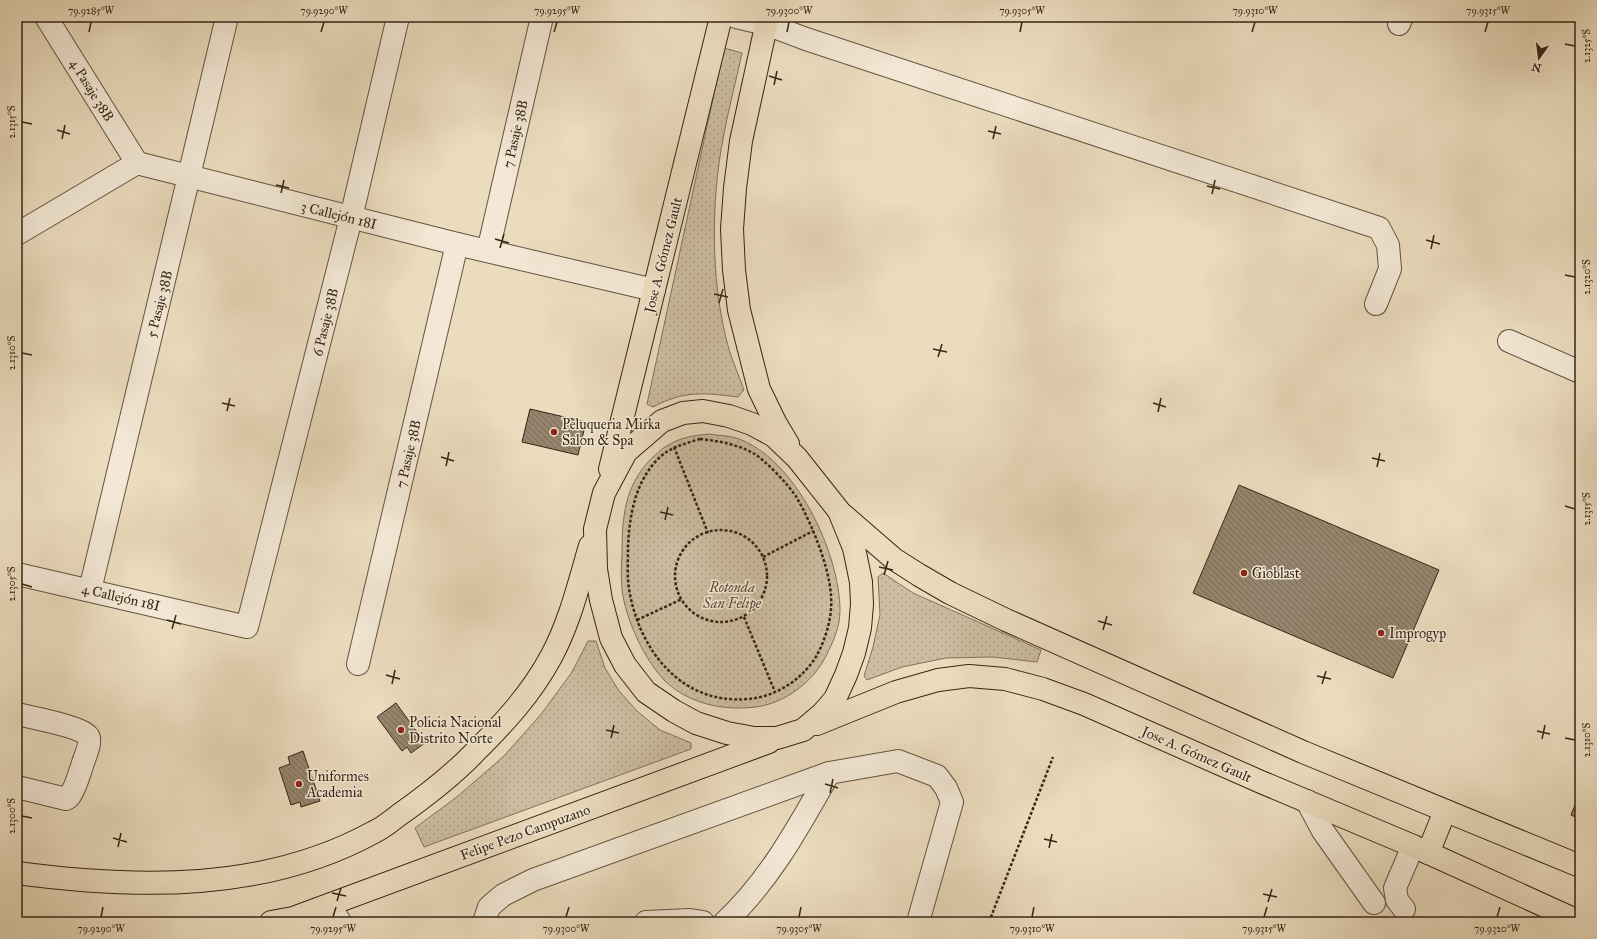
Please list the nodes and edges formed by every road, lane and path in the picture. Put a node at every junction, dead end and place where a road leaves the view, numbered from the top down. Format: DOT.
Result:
graph roads {
  1 [pos="46,17"];
  2 [pos="227,17"];
  3 [pos="398,17"];
  4 [pos="542,17"];
  5 [pos="721,17"];
  6 [pos="736,17"];
  7 [pos="767,21"];
  8 [pos="137,163"];
  9 [pos="189,177"];
  10 [pos="351,218"];
  11 [pos="17,234"];
  12 [pos="457,244"];
  13 [pos="488,251"];
  14 [pos="654,290"];
  15 [pos="1376,304"];
  16 [pos="1509,341"];
  17 [pos="1580,372"];
  18 [pos="674,447"];
  19 [pos="797,458"];
  20 [pos="604,493"];
  21 [pos="839,511"];
  22 [pos="595,529"];
  23 [pos="813,531"];
  24 [pos="708,533"];
  25 [pos="762,557"];
  26 [pos="17,574"];
  27 [pos="90,590"];
  28 [pos="682,599"];
  29 [pos="744,617"];
  30 [pos="637,620"];
  31 [pos="248,627"];
  32 [pos="358,664"];
  33 [pos="775,692"];
  34 [pos="17,714"];
  35 [pos="803,730"];
  36 [pos="777,738"];
  37 [pos="1053,756"];
  38 [pos="829,774"];
  39 [pos="17,787"];
  40 [pos="1307,801"];
  41 [pos="1445,811"];
  42 [pos="1420,849"];
  43 [pos="1580,866"];
  44 [pos="17,873"];
  45 [pos="1374,903"];
  46 [pos="1404,909"];
  47 [pos="334,913"];
  48 [pos="293,920"];
  49 [pos="272,922"];
  50 [pos="484,922"];
  51 [pos="646,922"];
  52 [pos="703,922"];
  53 [pos="725,922"];
  54 [pos="918,922"];
  55 [pos="989,922"];
  56 [pos="1580,922"];
  1 -- 8 [label="street, 4 Pasaje 38B"];
  2 -- 9 [label="street, 5 Pasaje 38B"];
  3 -- 10 [label="street, 6 Pasaje 38B"];
  4 -- 13 [label="street, 7 Pasaje 38B"];
  5 -- 14 [label="main road, Jose A. Gómez Gault"];
  6 -- 7 [label="street"];
  7 -- 15 [label="street"];
  7 -- 19 [label="main road"];
  8 -- 9 [label="street, 3 Callejón 18I"];
  8 -- 11 [label="street"];
  9 -- 10 [label="street, 3 Callejón 18I"];
  9 -- 27 [label="street, 5 Pasaje 38B"];
  10 -- 12 [label="street, 3 Callejón 18I"];
  10 -- 31 [label="street, 6 Pasaje 38B"];
  12 -- 13 [label="street, 3 Callejón 18I"];
  12 -- 32 [label="street, 7 Pasaje 38B"];
  13 -- 14 [label="street, 3 Callejón 18I"];
  14 -- 20 [label="main road, Jose A. Gómez Gault"];
  16 -- 17 [label="street"];
  18 -- 23 [label="path"];
  18 -- 24 [label="path"];
  18 -- 30 [label="path"];
  19 -- 20 [label="main road"];
  19 -- 21 [label="main road"];
  20 -- 22 [label="main road"];
  21 -- 35 [label="main road"];
  21 -- 41 [label="main road"];
  22 -- 36 [label="main road"];
  22 -- 44 [label="main road"];
  23 -- 25 [label="path"];
  23 -- 33 [label="path"];
  24 -- 25 [label="path"];
  24 -- 28 [label="path"];
  25 -- 29 [label="path"];
  26 -- 27 [label="street, 4 Callejón 18I"];
  27 -- 31 [label="street, 4 Callejón 18I"];
  28 -- 29 [label="path"];
  28 -- 30 [label="path"];
  29 -- 33 [label="path"];
  30 -- 33 [label="path"];
  34 -- 39 [label="street"];
  35 -- 36 [label="main road, Jose A. Gómez Gault"];
  35 -- 40 [label="main road, Jose A. Gómez Gault"];
  36 -- 47 [label="main road, Felipe Pezo Campuzano"];
  37 -- 55 [label="path"];
  38 -- 50 [label="street"];
  38 -- 53 [label="street"];
  38 -- 54 [label="street"];
  40 -- 42 [label="main road, Jose A. Gómez Gault"];
  40 -- 45 [label="street"];
  41 -- 42 [label="main road"];
  41 -- 43 [label="main road"];
  42 -- 46 [label="street"];
  42 -- 56 [label="main road, Jose A. Gómez Gault"];
  47 -- 48 [label="main road, Felipe Pezo Campuzano"];
  48 -- 49 [label="main road, Felipe Pezo Campuzano"];
  51 -- 52 [label="street"];
}
